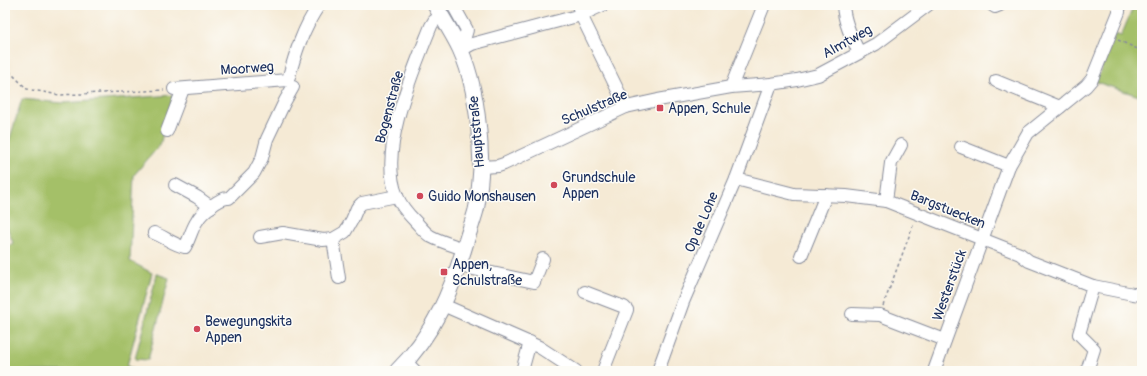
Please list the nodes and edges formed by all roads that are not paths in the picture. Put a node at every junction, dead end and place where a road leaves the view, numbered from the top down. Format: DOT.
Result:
graph roads {
  1 [pos="319,5"];
  2 [pos="604,5"];
  3 [pos="764,5"];
  4 [pos="843,5"];
  5 [pos="928,5"];
  6 [pos="992,5"];
  7 [pos="1000,5"];
  8 [pos="1119,5"];
  9 [pos="443,8"];
  10 [pos="579,10"];
  11 [pos="460,50"];
  12 [pos="859,52"];
  13 [pos="996,81"];
  14 [pos="771,84"];
  15 [pos="293,87"];
  16 [pos="731,87"];
  17 [pos="626,107"];
  18 [pos="1060,107"];
  19 [pos="167,131"];
  20 [pos="901,145"];
  21 [pos="961,147"];
  22 [pos="1009,166"];
  23 [pos="481,167"];
  24 [pos="736,179"];
  25 [pos="175,185"];
  26 [pos="397,196"];
  27 [pos="826,196"];
  28 [pos="886,201"];
  29 [pos="211,206"];
  30 [pos="154,233"];
  31 [pos="984,234"];
  32 [pos="260,237"];
  33 [pos="333,239"];
  34 [pos="464,249"];
  35 [pos="801,256"];
  36 [pos="543,259"];
  37 [pos="459,266"];
  38 [pos="338,278"];
  39 [pos="1093,286"];
  40 [pos="585,292"];
  41 [pos="1142,295"];
  42 [pos="444,304"];
  43 [pos="852,314"];
  44 [pos="945,340"];
  45 [pos="530,342"];
  46 [pos="406,368"];
  47 [pos="522,371"];
  48 [pos="576,371"];
  49 [pos="603,371"];
  50 [pos="658,371"];
  51 [pos="934,371"];
  52 [pos="1087,371"];
  1 -- 19 [label="street, Moorweg"];
  2 -- 10 [label="street"];
  3 -- 16 [label="street"];
  4 -- 12 [label="street"];
  5 -- 12 [label="street, Almtweg"];
  6 -- 7 [label="street"];
  8 -- 18 [label="street, Westerstück"];
  9 -- 11 [label="main road, Hauptstraße"];
  9 -- 26 [label="street, Bogenstraße"];
  10 -- 11 [label="street"];
  10 -- 17 [label="street"];
  11 -- 23 [label="main road, Hauptstraße"];
  12 -- 14 [label="street, Almtweg"];
  13 -- 18 [label="street"];
  14 -- 16 [label="street, Schulstraße"];
  14 -- 24 [label="street, Op de Lohe"];
  15 -- 29 [label="street"];
  16 -- 17 [label="street, Schulstraße"];
  17 -- 23 [label="street, Schulstraße"];
  18 -- 22 [label="street, Westerstück"];
  20 -- 28 [label="street"];
  21 -- 22 [label="street"];
  22 -- 31 [label="street, Westerstück"];
  23 -- 34 [label="main road, Hauptstraße"];
  24 -- 27 [label="street, Bargstuecken"];
  24 -- 50 [label="street, Op de Lohe"];
  25 -- 29 [label="street"];
  26 -- 33 [label="street"];
  26 -- 34 [label="street, Bogenstraße"];
  27 -- 28 [label="street, Bargstuecken"];
  27 -- 35 [label="street"];
  28 -- 31 [label="street, Bargstuecken"];
  29 -- 30 [label="street"];
  31 -- 39 [label="street, Bargstuecken"];
  31 -- 44 [label="street, Westerstück"];
  32 -- 33 [label="street"];
  33 -- 38 [label="street"];
  34 -- 37 [label="main road, Hauptstraße"];
  36 -- 37 [label="street"];
  37 -- 42 [label="main road, Hauptstraße"];
  39 -- 41 [label="street, Bargstuecken"];
  39 -- 52 [label="street"];
  40 -- 49 [label="street"];
  42 -- 45 [label="street"];
  42 -- 46 [label="main road, Hauptstraße"];
  43 -- 44 [label="street, Westerstück"];
  44 -- 51 [label="street, Westerstück"];
  45 -- 47 [label="street"];
  45 -- 48 [label="street"];
}
